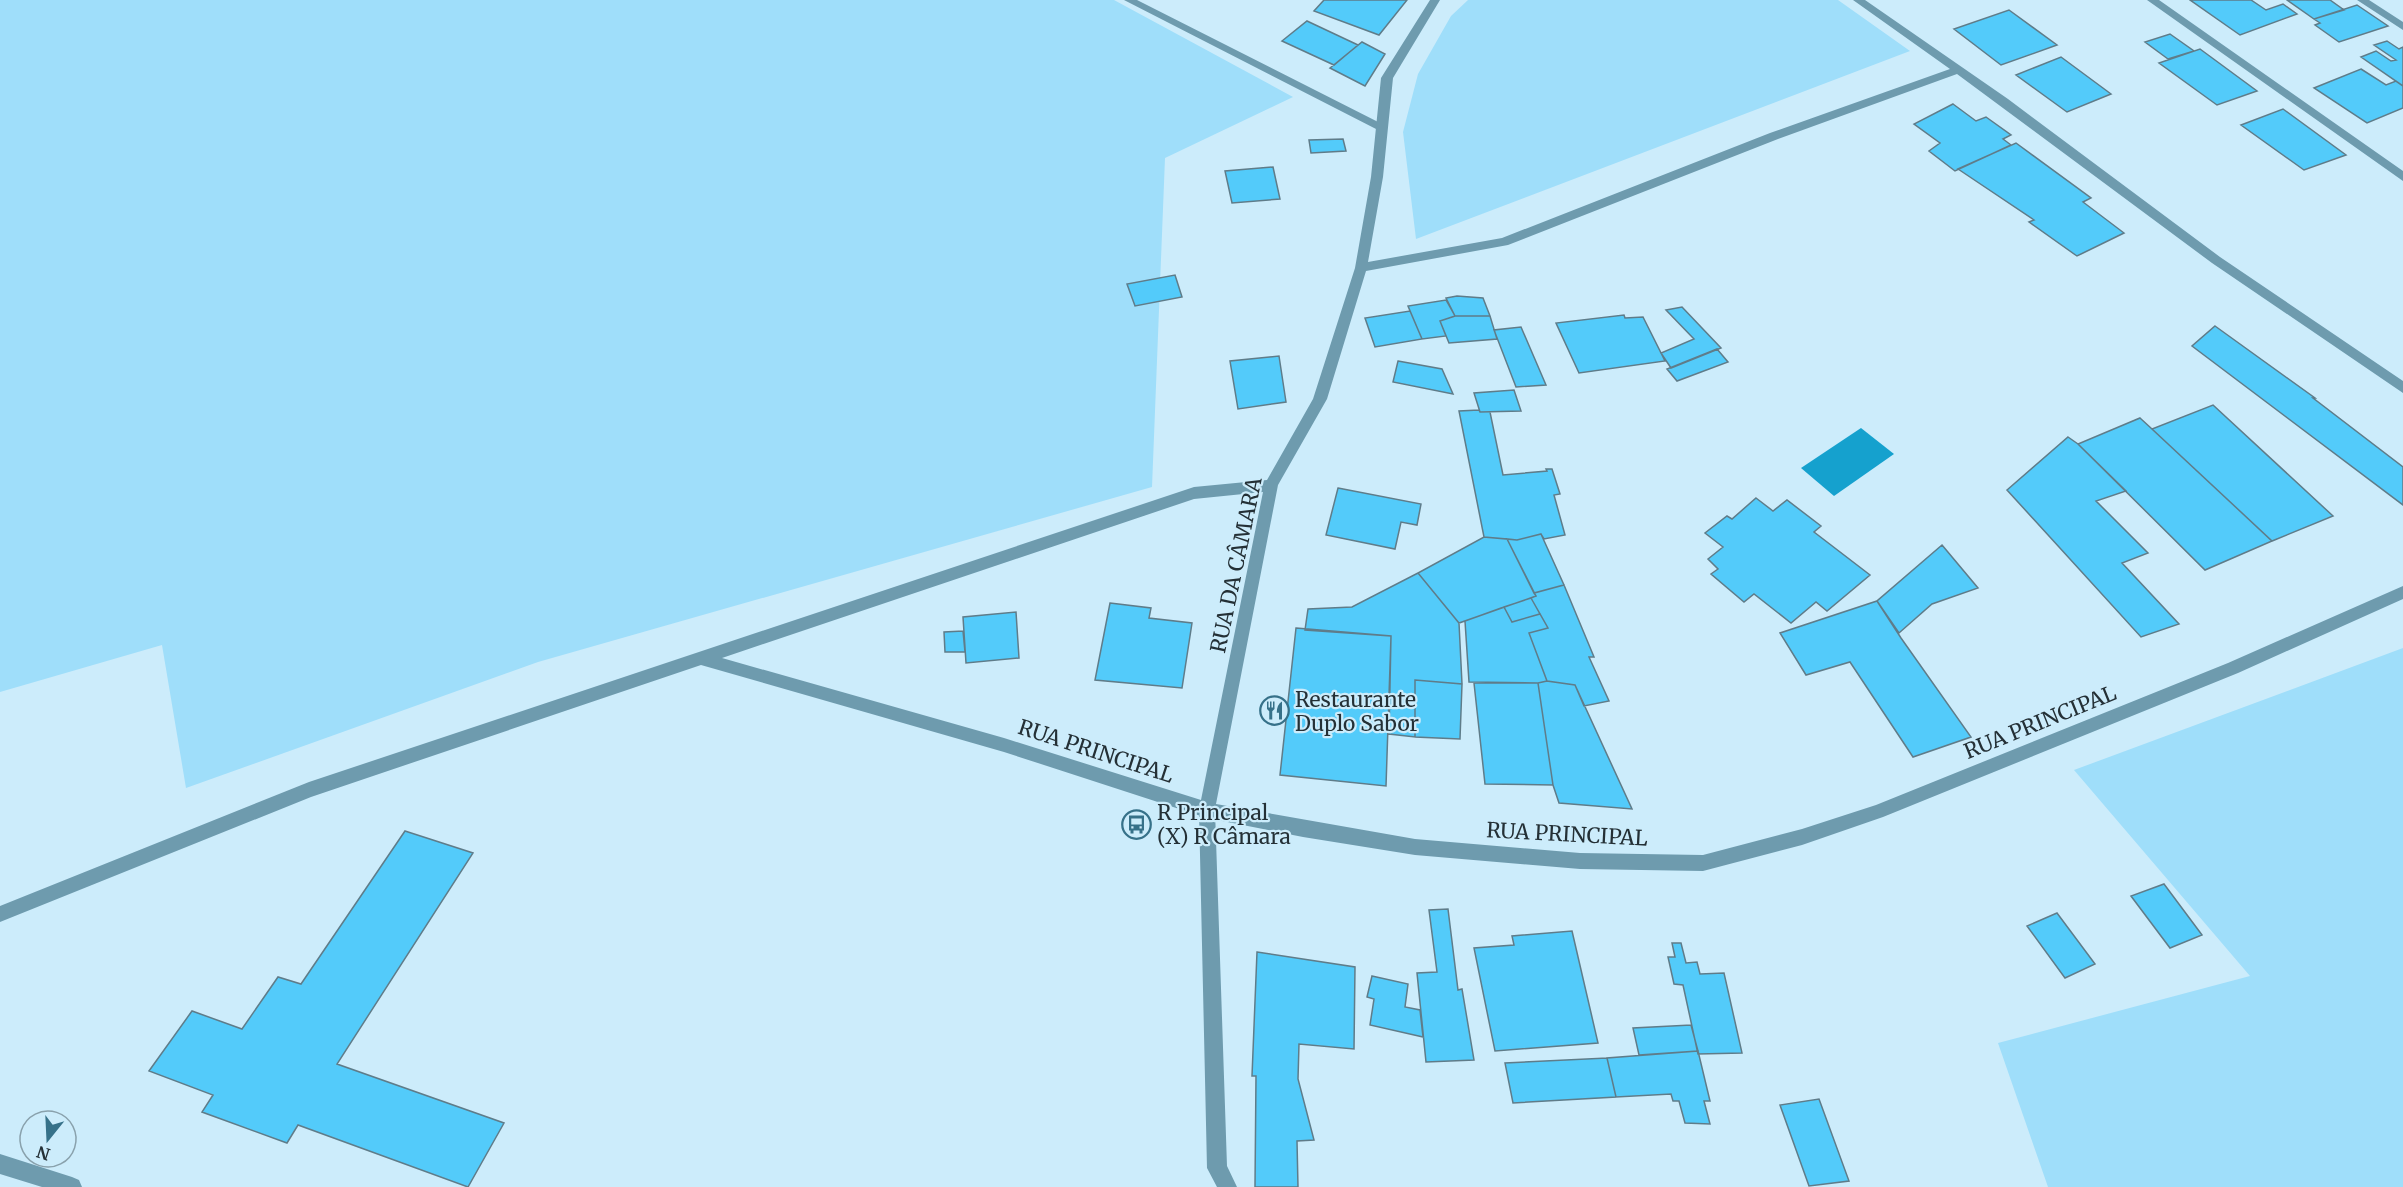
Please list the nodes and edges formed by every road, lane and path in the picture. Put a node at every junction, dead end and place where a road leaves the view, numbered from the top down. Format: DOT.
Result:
graph roads {
  1 [pos="1129,0"];
  2 [pos="1435,0"];
  3 [pos="1858,0"];
  4 [pos="2152,0"];
  5 [pos="2362,0"];
  6 [pos="2403,27"];
  7 [pos="1958,70"];
  8 [pos="1382,126"];
  9 [pos="2403,177"];
  10 [pos="1361,268"];
  11 [pos="2403,388"];
  12 [pos="1271,484"];
  13 [pos="2403,592"];
  14 [pos="702,658"];
  15 [pos="1207,810"];
  16 [pos="0,914"];
  17 [pos="0,1164"];
  18 [pos="72,1187"];
  19 [pos="1227,1187"];
  1 -- 8 [label="street"];
  2 -- 8 [label="street, RUA DA CÂMARA"];
  3 -- 7 [label="street"];
  4 -- 9 [label="street"];
  5 -- 6 [label="street"];
  7 -- 10 [label="street"];
  7 -- 11 [label="street"];
  8 -- 10 [label="street, RUA DA CÂMARA"];
  10 -- 12 [label="street, RUA DA CÂMARA"];
  12 -- 14 [label="street"];
  12 -- 15 [label="street, RUA DA CÂMARA"];
  13 -- 15 [label="street, RUA PRINCIPAL"];
  14 -- 15 [label="street, RUA PRINCIPAL"];
  14 -- 16 [label="street"];
  15 -- 19 [label="street, RUA DA CÂMARA"];
  17 -- 18 [label="street"];
}
